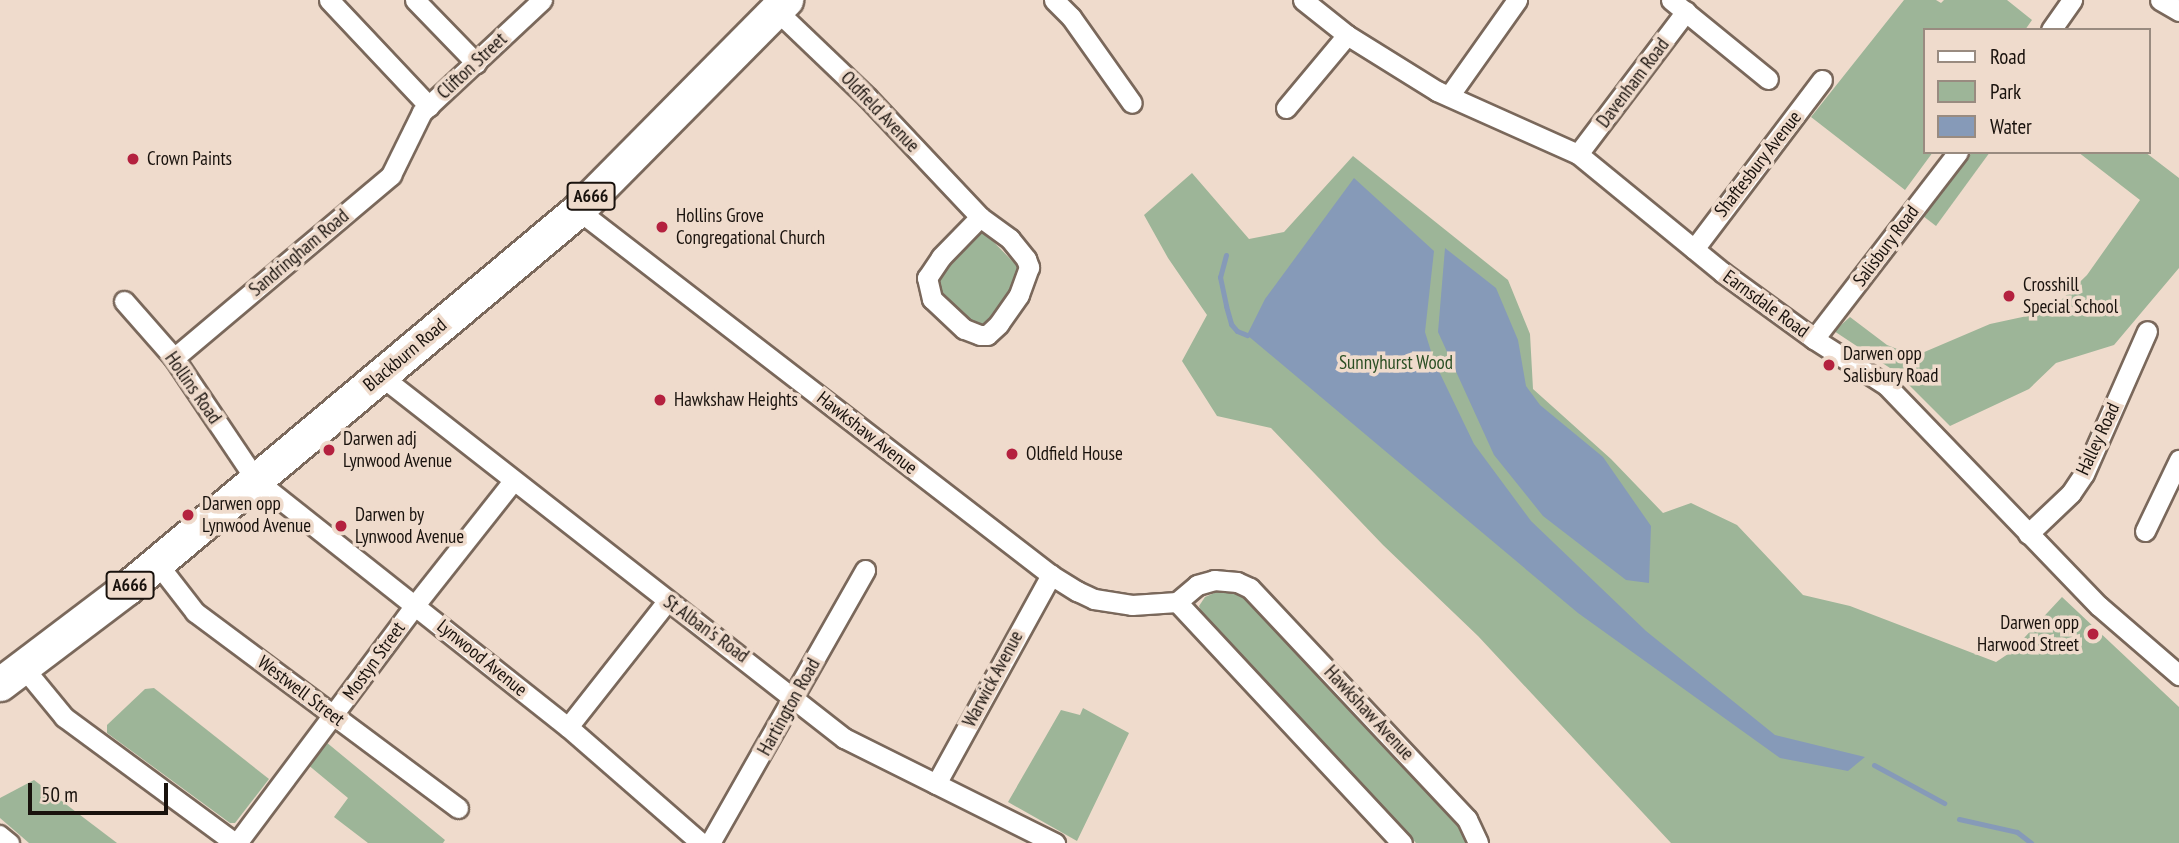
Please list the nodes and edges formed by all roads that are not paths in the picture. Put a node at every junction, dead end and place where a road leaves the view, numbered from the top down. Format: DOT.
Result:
graph roads {
  1 [pos="328,0"];
  2 [pos="415,0"];
  3 [pos="542,0"];
  4 [pos="1054,0"];
  5 [pos="1303,0"];
  6 [pos="1517,0"];
  7 [pos="2072,0"];
  8 [pos="2160,0"];
  9 [pos="781,5"];
  10 [pos="1679,5"];
  11 [pos="2179,11"];
  12 [pos="2052,28"];
  13 [pos="1347,35"];
  14 [pos="476,63"];
  15 [pos="1768,79"];
  16 [pos="1822,80"];
  17 [pos="1449,96"];
  18 [pos="1132,103"];
  19 [pos="429,106"];
  20 [pos="1286,108"];
  21 [pos="411,137"];
  22 [pos="1578,154"];
  23 [pos="1956,154"];
  24 [pos="578,210"];
  25 [pos="980,217"];
  26 [pos="1694,249"];
  27 [pos="124,301"];
  28 [pos="2147,331"];
  29 [pos="1814,339"];
  30 [pos="174,358"];
  31 [pos="382,376"];
  32 [pos="2179,460"];
  33 [pos="256,480"];
  34 [pos="513,481"];
  35 [pos="2145,531"];
  36 [pos="2028,534"];
  37 [pos="157,563"];
  38 [pos="865,570"];
  39 [pos="1051,575"];
  40 [pos="667,601"];
  41 [pos="1177,601"];
  42 [pos="415,605"];
  43 [pos="2178,671"];
  44 [pos="12,675"];
  45 [pos="795,697"];
  46 [pos="334,716"];
  47 [pos="568,727"];
  48 [pos="936,784"];
  49 [pos="457,808"];
  50 [pos="0,834"];
  51 [pos="11,843"];
  52 [pos="236,843"];
  53 [pos="701,843"];
  54 [pos="710,843"];
  55 [pos="1055,843"];
  56 [pos="1402,843"];
  57 [pos="1478,843"];
  1 -- 19 [label="street"];
  2 -- 14 [label="street"];
  3 -- 14 [label="street, Clifton Street"];
  4 -- 18 [label="street"];
  5 -- 13 [label="street, Earnsdale Road"];
  6 -- 17 [label="street"];
  7 -- 12 [label="street"];
  8 -- 11 [label="street"];
  9 -- 24 [label="highway, Blackburn Road / A666"];
  9 -- 25 [label="street, Oldfield Avenue"];
  10 -- 15 [label="street"];
  10 -- 22 [label="street, Davenham Road"];
  13 -- 17 [label="street, Earnsdale Road"];
  13 -- 20 [label="street"];
  14 -- 19 [label="street, Clifton Street"];
  16 -- 26 [label="street, Shaftesbury Avenue"];
  17 -- 22 [label="street, Earnsdale Road"];
  19 -- 21 [label="street, Clifton Street"];
  21 -- 30 [label="street, Sandringham Road"];
  22 -- 26 [label="street, Earnsdale Road"];
  23 -- 29 [label="street, Salisbury Road"];
  24 -- 31 [label="highway, Blackburn Road / A666"];
  24 -- 39 [label="street, Hawkshaw Avenue"];
  25 -- 25 [label="street, Oldfield Avenue"];
  26 -- 29 [label="street, Earnsdale Road"];
  27 -- 30 [label="street, Hollins Road"];
  28 -- 36 [label="street, Halley Road"];
  29 -- 36 [label="street, Earnsdale Road"];
  30 -- 33 [label="street, Hollins Road"];
  31 -- 33 [label="highway, Blackburn Road / A666"];
  31 -- 34 [label="street, St Alban's Road"];
  32 -- 35 [label="street"];
  33 -- 37 [label="highway, Blackburn Road / A666"];
  33 -- 42 [label="street, Lynwood Avenue"];
  34 -- 40 [label="street, St Alban's Road"];
  34 -- 42 [label="street, Mostyn Street"];
  36 -- 43 [label="street, Earnsdale Road"];
  37 -- 44 [label="highway, Blackburn Road / A666"];
  37 -- 46 [label="street, Westwell Street"];
  38 -- 45 [label="street, Hartington Road"];
  39 -- 41 [label="street, Hawkshaw Avenue"];
  39 -- 48 [label="street, Warwick Avenue"];
  40 -- 45 [label="street, St Alban's Road"];
  40 -- 47 [label="street"];
  41 -- 56 [label="street"];
  41 -- 57 [label="street, Hawkshaw Avenue"];
  42 -- 46 [label="street, Mostyn Street"];
  42 -- 47 [label="street, Lynwood Avenue"];
  44 -- 52 [label="street"];
  45 -- 48 [label="street, St Alban's Road"];
  45 -- 54 [label="street, Hartington Road"];
  46 -- 49 [label="street, Westwell Street"];
  46 -- 52 [label="street, Mostyn Street"];
  47 -- 53 [label="street, Lynwood Avenue"];
  48 -- 55 [label="street, St Alban's Road"];
  50 -- 51 [label="street"];
}
